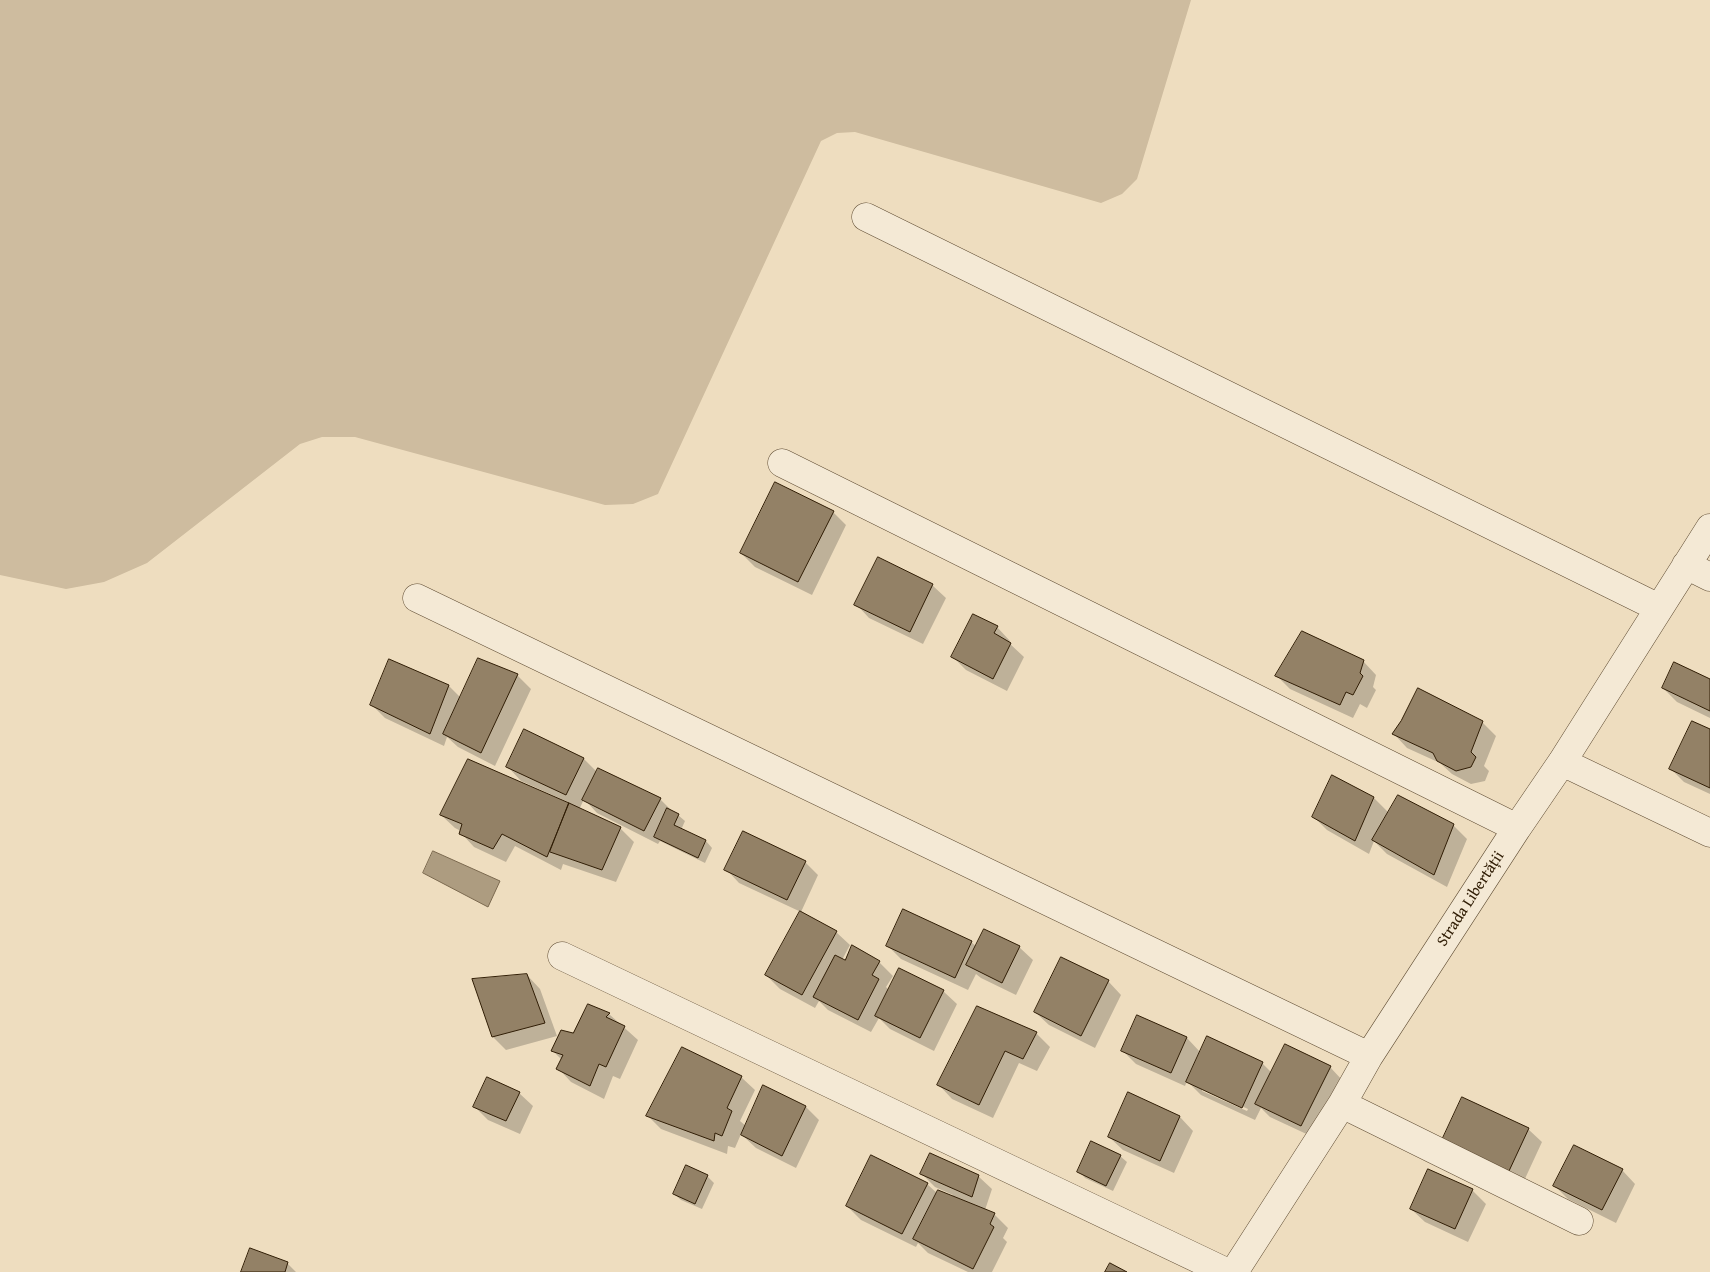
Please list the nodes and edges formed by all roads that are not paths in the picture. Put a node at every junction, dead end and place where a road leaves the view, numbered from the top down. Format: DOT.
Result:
graph roads {
  1 [pos="866,217"];
  2 [pos="782,462"];
  3 [pos="1710,528"];
  4 [pos="1698,571"];
  5 [pos="417,598"];
  6 [pos="1659,608"];
  7 [pos="1562,762"];
  8 [pos="1517,828"];
  9 [pos="1710,833"];
  10 [pos="562,956"];
  11 [pos="1369,1056"];
  12 [pos="1342,1104"];
  13 [pos="1578,1221"];
  14 [pos="1226,1272"];
  15 [pos="1234,1272"];
  1 -- 6 [label="street"];
  2 -- 8 [label="street"];
  3 -- 4 [label="street, Strada Libertății"];
  4 -- 6 [label="street, Strada Libertății"];
  5 -- 11 [label="street"];
  6 -- 7 [label="street, Strada Libertății"];
  7 -- 8 [label="street, Strada Libertății"];
  7 -- 9 [label="street"];
  8 -- 11 [label="street, Strada Libertății"];
  10 -- 14 [label="street"];
  11 -- 12 [label="street, Strada Libertății"];
  12 -- 13 [label="street"];
  12 -- 15 [label="street, Strada Libertății"];
}
